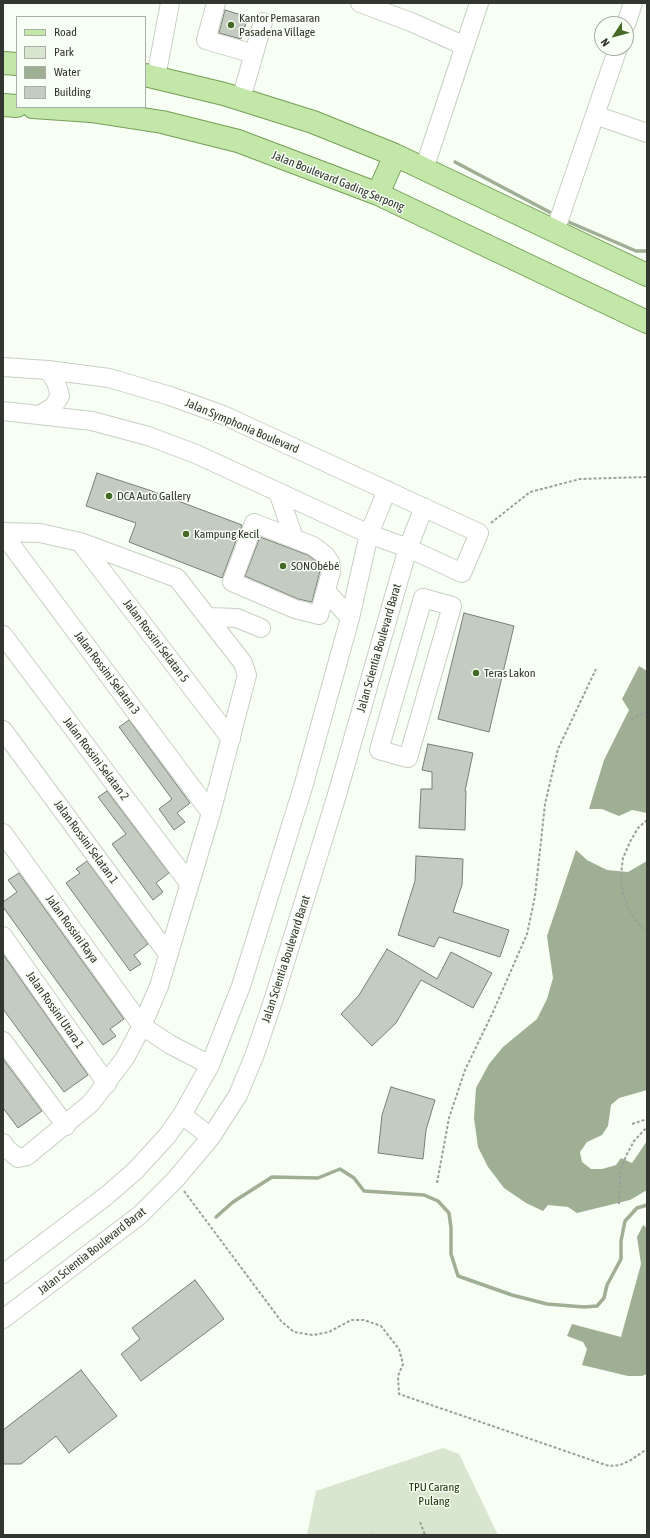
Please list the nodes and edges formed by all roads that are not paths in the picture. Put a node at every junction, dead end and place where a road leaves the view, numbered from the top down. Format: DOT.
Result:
graph roads {
  1 [pos="170,3"];
  2 [pos="216,3"];
  3 [pos="360,3"];
  4 [pos="479,3"];
  5 [pos="633,3"];
  6 [pos="629,16"];
  7 [pos="263,22"];
  8 [pos="465,46"];
  9 [pos="254,54"];
  10 [pos="615,56"];
  11 [pos="3,63"];
  12 [pos="16,64"];
  13 [pos="151,76"];
  14 [pos="241,99"];
  15 [pos="3,105"];
  16 [pos="16,106"];
  17 [pos="48,108"];
  18 [pos="595,115"];
  19 [pos="647,133"];
  20 [pos="395,155"];
  21 [pos="424,169"];
  22 [pos="378,194"];
  23 [pos="555,231"];
  24 [pos="647,275"];
  25 [pos="647,322"];
  26 [pos="3,367"];
  27 [pos="48,370"];
  28 [pos="3,411"];
  29 [pos="41,414"];
  30 [pos="387,490"];
  31 [pos="278,492"];
  32 [pos="424,507"];
  33 [pos="273,518"];
  34 [pos="3,533"];
  35 [pos="369,534"];
  36 [pos="294,538"];
  37 [pos="80,542"];
  38 [pos="408,548"];
  39 [pos="326,592"];
  40 [pos="208,617"];
  41 [pos="350,618"];
  42 [pos="261,628"];
  43 [pos="3,636"];
  44 [pos="359,716"];
  45 [pos="387,724"];
  46 [pos="3,730"];
  47 [pos="231,739"];
  48 [pos="211,813"];
  49 [pos="3,833"];
  50 [pos="189,883"];
  51 [pos="3,936"];
  52 [pos="168,954"];
  53 [pos="142,1026"];
  54 [pos="3,1041"];
  55 [pos="210,1065"];
  56 [pos="107,1084"];
  57 [pos="182,1115"];
  58 [pos="66,1126"];
  59 [pos="211,1137"];
  60 [pos="3,1144"];
  61 [pos="3,1274"];
  62 [pos="3,1319"];
  1 -- 13 [label="street"];
  2 -- 9 [label="street"];
  3 -- 8 [label="street"];
  4 -- 8 [label="street"];
  5 -- 6 [label="street"];
  7 -- 9 [label="street"];
  8 -- 21 [label="street"];
  9 -- 14 [label="street"];
  10 -- 18 [label="street"];
  11 -- 12 [label="main road"];
  13 -- 14 [label="main road"];
  14 -- 20 [label="main road"];
  15 -- 16 [label="main road"];
  17 -- 22 [label="main road, Jalan Boulevard Gading Serpong"];
  18 -- 19 [label="street"];
  18 -- 23 [label="street"];
  20 -- 21 [label="main road"];
  20 -- 22 [label="main road"];
  21 -- 23 [label="main road"];
  22 -- 25 [label="main road, Jalan Boulevard Gading Serpong"];
  23 -- 24 [label="main road"];
  26 -- 27 [label="street, Jalan Symphonia Boulevard"];
  27 -- 29 [label="street"];
  27 -- 30 [label="street, Jalan Symphonia Boulevard"];
  28 -- 29 [label="street"];
  29 -- 31 [label="street"];
  30 -- 32 [label="street, Jalan Symphonia Boulevard"];
  30 -- 35 [label="street"];
  31 -- 35 [label="street"];
  31 -- 36 [label="street"];
  32 -- 38 [label="street, Jalan Scientia Boulevard Barat"];
  32 -- 38 [label="street, Jalan Symphonia Boulevard"];
  33 -- 36 [label="street"];
  34 -- 37 [label="street"];
  34 -- 48 [label="street, Jalan Rossini Selatan 3"];
  35 -- 38 [label="street"];
  35 -- 41 [label="street"];
  36 -- 39 [label="street"];
  36 -- 39 [label="street"];
  37 -- 40 [label="street"];
  37 -- 47 [label="street, Jalan Rossini Selatan 5"];
  38 -- 44 [label="street, Jalan Scientia Boulevard Barat"];
  39 -- 41 [label="street"];
  40 -- 42 [label="street"];
  40 -- 47 [label="street"];
  41 -- 55 [label="street"];
  43 -- 50 [label="street, Jalan Rossini Selatan 2"];
  44 -- 45 [label="street"];
  44 -- 59 [label="street, Jalan Scientia Boulevard Barat"];
  45 -- 45 [label="street"];
  46 -- 52 [label="street, Jalan Rossini Selatan 1"];
  47 -- 48 [label="street"];
  48 -- 50 [label="street"];
  49 -- 53 [label="street, Jalan Rossini Raya"];
  50 -- 52 [label="street"];
  51 -- 56 [label="street, Jalan Rossini Utara 1"];
  52 -- 53 [label="street"];
  53 -- 55 [label="street, Jalan Rossini Raya"];
  53 -- 56 [label="street"];
  54 -- 58 [label="street"];
  55 -- 57 [label="street"];
  56 -- 58 [label="street"];
  57 -- 59 [label="street"];
  57 -- 61 [label="street"];
  58 -- 60 [label="street"];
  59 -- 62 [label="street, Jalan Scientia Boulevard Barat"];
}
